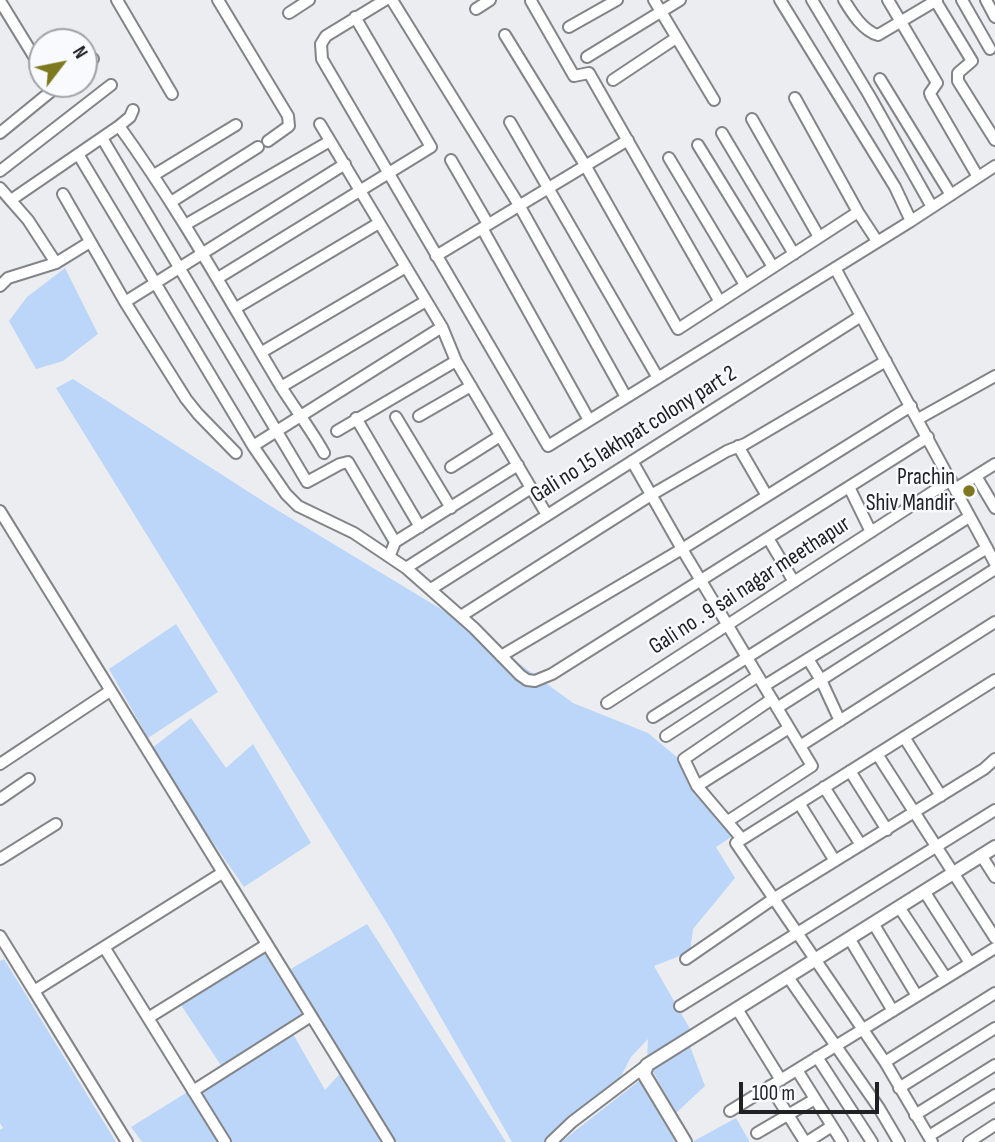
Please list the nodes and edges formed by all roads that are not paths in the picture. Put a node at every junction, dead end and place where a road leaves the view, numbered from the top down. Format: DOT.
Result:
graph roads {
  1 [pos="117,0"];
  2 [pos="218,0"];
  3 [pos="309,0"];
  4 [pos="385,0"];
  5 [pos="392,0"];
  6 [pos="490,0"];
  7 [pos="617,0"];
  8 [pos="653,0"];
  9 [pos="680,0"];
  10 [pos="780,0"];
  11 [pos="812,0"];
  12 [pos="844,0"];
  13 [pos="888,0"];
  14 [pos="936,0"];
  15 [pos="962,0"];
  16 [pos="986,0"];
  17 [pos="0,1"];
  18 [pos="531,1"];
  19 [pos="476,9"];
  20 [pos="660,12"];
  21 [pos="289,13"];
  22 [pos="355,17"];
  23 [pos="995,18"];
  24 [pos="902,23"];
  25 [pos="569,27"];
  26 [pos="505,35"];
  27 [pos="677,38"];
  28 [pos="28,47"];
  29 [pos="990,49"];
  30 [pos="587,57"];
  31 [pos="958,74"];
  32 [pos="880,79"];
  33 [pos="613,80"];
  34 [pos="111,85"];
  35 [pos="936,86"];
  36 [pos="172,94"];
  37 [pos="43,98"];
  38 [pos="795,98"];
  39 [pos="714,100"];
  40 [pos="133,110"];
  41 [pos="752,119"];
  42 [pos="510,122"];
  43 [pos="320,124"];
  44 [pos="236,125"];
  45 [pos="119,126"];
  46 [pos="0,133"];
  47 [pos="723,134"];
  48 [pos="102,138"];
  49 [pos="628,140"];
  50 [pos="995,140"];
  51 [pos="330,141"];
  52 [pos="698,145"];
  53 [pos="78,154"];
  54 [pos="669,158"];
  55 [pos="451,160"];
  56 [pos="345,164"];
  57 [pos="585,165"];
  58 [pos="995,166"];
  59 [pos="0,171"];
  60 [pos="388,173"];
  61 [pos="154,175"];
  62 [pos="978,177"];
  63 [pos="0,188"];
  64 [pos="549,188"];
  65 [pos="360,191"];
  66 [pos="63,194"];
  67 [pos="951,195"];
  68 [pos="11,200"];
  69 [pos="171,202"];
  70 [pos="519,205"];
  71 [pos="932,207"];
  72 [pos="858,212"];
  73 [pos="911,220"];
  74 [pos="379,223"];
  75 [pos="185,225"];
  76 [pos="485,226"];
  77 [pos="819,237"];
  78 [pos="877,241"];
  79 [pos="90,242"];
  80 [pos="204,253"];
  81 [pos="794,254"];
  82 [pos="436,256"];
  83 [pos="56,263"];
  84 [pos="405,267"];
  85 [pos="773,267"];
  86 [pos="180,268"];
  87 [pos="835,268"];
  88 [pos="218,278"];
  89 [pos="156,282"];
  90 [pos="745,285"];
  91 [pos="0,286"];
  92 [pos="426,301"];
  93 [pos="125,302"];
  94 [pos="720,302"];
  95 [pos="236,308"];
  96 [pos="861,316"];
  97 [pos="442,327"];
  98 [pos="262,352"];
  99 [pos="456,361"];
  100 [pos="886,361"];
  101 [pos="995,376"];
  102 [pos="657,378"];
  103 [pos="471,386"];
  104 [pos="281,387"];
  105 [pos="626,397"];
  106 [pos="911,406"];
  107 [pos="302,416"];
  108 [pos="419,416"];
  109 [pos="396,417"];
  110 [pos="356,418"];
  111 [pos="918,419"];
  112 [pos="589,420"];
  113 [pos="277,431"];
  114 [pos="337,431"];
  115 [pos="500,436"];
  116 [pos="928,437"];
  117 [pos="253,446"];
  118 [pos="738,446"];
  119 [pos="236,453"];
  120 [pos="324,453"];
  121 [pos="632,461"];
  122 [pos="995,464"];
  123 [pos="518,466"];
  124 [pos="451,467"];
  125 [pos="976,476"];
  126 [pos="953,485"];
  127 [pos="849,487"];
  128 [pos="531,488"];
  129 [pos="651,495"];
  130 [pos="766,496"];
  131 [pos="451,508"];
  132 [pos="995,508"];
  133 [pos="0,511"];
  134 [pos="547,515"];
  135 [pos="970,517"];
  136 [pos="420,527"];
  137 [pos="871,532"];
  138 [pos="768,538"];
  139 [pos="395,542"];
  140 [pos="987,548"];
  141 [pos="682,549"];
  142 [pos="390,555"];
  143 [pos="995,563"];
  144 [pos="406,568"];
  145 [pos="995,569"];
  146 [pos="701,581"];
  147 [pos="794,582"];
  148 [pos="431,589"];
  149 [pos="461,616"];
  150 [pos="995,622"];
  151 [pos="728,625"];
  152 [pos="501,656"];
  153 [pos="747,657"];
  154 [pos="807,659"];
  155 [pos="821,680"];
  156 [pos="995,680"];
  157 [pos="761,681"];
  158 [pos="110,691"];
  159 [pos="607,704"];
  160 [pos="775,704"];
  161 [pos="653,717"];
  162 [pos="840,721"];
  163 [pos="789,728"];
  164 [pos="666,736"];
  165 [pos="904,737"];
  166 [pos="800,746"];
  167 [pos="877,754"];
  168 [pos="995,759"];
  169 [pos="0,764"];
  170 [pos="850,771"];
  171 [pos="29,779"];
  172 [pos="697,786"];
  173 [pos="824,787"];
  174 [pos="941,796"];
  175 [pos="0,799"];
  176 [pos="799,803"];
  177 [pos="995,810"];
  178 [pos="914,813"];
  179 [pos="728,821"];
  180 [pos="56,824"];
  181 [pos="887,830"];
  182 [pos="742,839"];
  183 [pos="861,845"];
  184 [pos="995,847"];
  185 [pos="936,848"];
  186 [pos="981,855"];
  187 [pos="0,859"];
  188 [pos="835,861"];
  189 [pos="222,873"];
  190 [pos="952,873"];
  191 [pos="995,877"];
  192 [pos="924,891"];
  193 [pos="773,899"];
  194 [pos="899,907"];
  195 [pos="873,923"];
  196 [pos="796,933"];
  197 [pos="0,936"];
  198 [pos="849,938"];
  199 [pos="995,939"];
  200 [pos="266,945"];
  201 [pos="104,947"];
  202 [pos="995,948"];
  203 [pos="4,953"];
  204 [pos="686,959"];
  205 [pos="814,960"];
  206 [pos="970,963"];
  207 [pos="788,977"];
  208 [pos="946,978"];
  209 [pos="34,991"];
  210 [pos="995,993"];
  211 [pos="917,996"];
  212 [pos="680,1006"];
  213 [pos="737,1009"];
  214 [pos="893,1011"];
  215 [pos="311,1016"];
  216 [pos="148,1018"];
  217 [pos="995,1028"];
  218 [pos="861,1030"];
  219 [pos="835,1046"];
  220 [pos="817,1057"];
  221 [pos="885,1062"];
  222 [pos="647,1065"];
  223 [pos="995,1065"];
  224 [pos="797,1070"];
  225 [pos="781,1080"];
  226 [pos="770,1086"];
  227 [pos="899,1088"];
  228 [pos="193,1091"];
  229 [pos="995,1095"];
  230 [pos="815,1099"];
  231 [pos="730,1111"];
  232 [pos="789,1115"];
  233 [pos="915,1115"];
  234 [pos="995,1125"];
  235 [pos="832,1126"];
  236 [pos="757,1133"];
  237 [pos="931,1139"];
  238 [pos="127,1142"];
  239 [pos="225,1142"];
  240 [pos="389,1142"];
  241 [pos="551,1142"];
  242 [pos="685,1142"];
  243 [pos="806,1142"];
  244 [pos="842,1142"];
  245 [pos="872,1142"];
  246 [pos="899,1142"];
  247 [pos="969,1142"];
  1 -- 36 [label="street"];
  2 -- 69 [label="street"];
  3 -- 21 [label="street"];
  4 -- 22 [label="street"];
  5 -- 70 [label="street"];
  6 -- 19 [label="street"];
  7 -- 25 [label="street"];
  8 -- 20 [label="street"];
  9 -- 20 [label="street"];
  10 -- 73 [label="street"];
  11 -- 71 [label="street"];
  12 -- 24 [label="street"];
  13 -- 24 [label="street"];
  14 -- 24 [label="street"];
  14 -- 31 [label="street"];
  15 -- 29 [label="street"];
  16 -- 23 [label="street"];
  17 -- 28 [label="street"];
  18 -- 49 [label="street"];
  20 -- 27 [label="street"];
  20 -- 30 [label="street"];
  22 -- 60 [label="street"];
  22 -- 60 [label="street"];
  24 -- 35 [label="street"];
  26 -- 57 [label="street"];
  27 -- 33 [label="street"];
  27 -- 39 [label="street"];
  31 -- 35 [label="street"];
  31 -- 50 [label="street"];
  32 -- 67 [label="street"];
  34 -- 59 [label="street"];
  35 -- 62 [label="street"];
  37 -- 46 [label="street"];
  38 -- 72 [label="street"];
  40 -- 45 [label="street"];
  41 -- 77 [label="street"];
  42 -- 64 [label="street"];
  43 -- 51 [label="street"];
  44 -- 61 [label="street"];
  45 -- 48 [label="street"];
  45 -- 61 [label="street"];
  47 -- 81 [label="street"];
  48 -- 53 [label="street"];
  48 -- 86 [label="street"];
  49 -- 57 [label="street"];
  49 -- 94 [label="street"];
  51 -- 56 [label="street"];
  51 -- 75 [label="street"];
  52 -- 85 [label="street"];
  53 -- 68 [label="street"];
  53 -- 89 [label="street"];
  54 -- 90 [label="street"];
  55 -- 76 [label="street"];
  56 -- 65 [label="street"];
  56 -- 80 [label="street"];
  57 -- 64 [label="street"];
  57 -- 94 [label="street"];
  58 -- 62 [label="street"];
  60 -- 65 [label="street"];
  60 -- 82 [label="street"];
  61 -- 69 [label="street"];
  62 -- 67 [label="street"];
  63 -- 68 [label="street"];
  64 -- 70 [label="street"];
  64 -- 102 [label="street"];
  65 -- 74 [label="street"];
  65 -- 88 [label="street"];
  66 -- 79 [label="street"];
  67 -- 71 [label="street"];
  68 -- 83 [label="street"];
  69 -- 75 [label="street"];
  70 -- 76 [label="street"];
  70 -- 105 [label="street"];
  71 -- 73 [label="street"];
  72 -- 77 [label="street"];
  72 -- 78 [label="street"];
  73 -- 78 [label="street"];
  74 -- 84 [label="street"];
  74 -- 95 [label="street"];
  75 -- 80 [label="street"];
  76 -- 82 [label="street"];
  76 -- 112 [label="street"];
  77 -- 81 [label="street"];
  78 -- 87 [label="street"];
  79 -- 83 [label="street"];
  79 -- 93 [label="street"];
  80 -- 86 [label="street"];
  80 -- 88 [label="street"];
  81 -- 85 [label="street"];
  82 -- 112 [label="street"];
  83 -- 91 [label="street"];
  84 -- 92 [label="street"];
  84 -- 98 [label="street"];
  85 -- 90 [label="street"];
  86 -- 89 [label="street"];
  86 -- 113 [label="street"];
  87 -- 96 [label="street"];
  87 -- 102 [label="street"];
  88 -- 95 [label="street"];
  89 -- 93 [label="street"];
  89 -- 117 [label="street"];
  90 -- 94 [label="street"];
  92 -- 97 [label="street"];
  92 -- 104 [label="street"];
  93 -- 119 [label="street"];
  95 -- 98 [label="street"];
  96 -- 100 [label="street"];
  96 -- 121 [label="street, Gali no 15 lakhpat colony part 2"];
  97 -- 99 [label="street"];
  97 -- 107 [label="street"];
  98 -- 104 [label="street"];
  99 -- 103 [label="street"];
  99 -- 110 [label="street"];
  100 -- 106 [label="street"];
  100 -- 118 [label="street"];
  101 -- 111 [label="street"];
  102 -- 105 [label="street"];
  103 -- 108 [label="street"];
  103 -- 115 [label="street"];
  104 -- 107 [label="street"];
  105 -- 112 [label="street"];
  106 -- 111 [label="street"];
  106 -- 130 [label="street"];
  107 -- 113 [label="street"];
  107 -- 120 [label="street"];
  109 -- 131 [label="street"];
  110 -- 114 [label="street"];
  110 -- 136 [label="street"];
  111 -- 116 [label="street"];
  113 -- 117 [label="street"];
  113 -- 139 [label="street"];
  115 -- 123 [label="street"];
  115 -- 124 [label="street"];
  116 -- 126 [label="street"];
  116 -- 127 [label="street"];
  117 -- 142 [label="street"];
  118 -- 129 [label="street"];
  118 -- 130 [label="street"];
  121 -- 129 [label="street"];
  121 -- 134 [label="street, Gali no 15 lakhpat colony part 2"];
  122 -- 125 [label="street, Gali no . 9 sai nagar meethapur"];
  123 -- 128 [label="street"];
  123 -- 131 [label="street"];
  125 -- 126 [label="street, Gali no . 9 sai nagar meethapur"];
  125 -- 132 [label="street"];
  126 -- 135 [label="street"];
  126 -- 137 [label="street, Gali no . 9 sai nagar meethapur"];
  127 -- 137 [label="street"];
  127 -- 138 [label="street"];
  128 -- 134 [label="street"];
  128 -- 144 [label="street"];
  129 -- 141 [label="street"];
  129 -- 149 [label="street"];
  130 -- 141 [label="street"];
  131 -- 136 [label="street"];
  133 -- 158 [label="street"];
  134 -- 148 [label="street, Gali no 15 lakhpat colony part 2"];
  135 -- 140 [label="street"];
  135 -- 153 [label="street"];
  136 -- 139 [label="street"];
  137 -- 147 [label="street, Gali no . 9 sai nagar meethapur"];
  138 -- 146 [label="street"];
  138 -- 147 [label="street"];
  139 -- 142 [label="street"];
  140 -- 143 [label="street"];
  140 -- 154 [label="street"];
  141 -- 146 [label="street"];
  141 -- 152 [label="street"];
  142 -- 144 [label="street"];
  144 -- 148 [label="street"];
  145 -- 155 [label="street"];
  146 -- 151 [label="street"];
  146 -- 152 [label="street"];
  147 -- 151 [label="street, Gali no . 9 sai nagar meethapur"];
  148 -- 149 [label="street"];
  149 -- 152 [label="street"];
  150 -- 162 [label="street"];
  151 -- 153 [label="street"];
  151 -- 159 [label="street, Gali no . 9 sai nagar meethapur"];
  153 -- 157 [label="street"];
  153 -- 161 [label="street"];
  154 -- 155 [label="street"];
  154 -- 157 [label="street"];
  155 -- 160 [label="street"];
  155 -- 162 [label="street"];
  156 -- 165 [label="street"];
  157 -- 160 [label="street"];
  157 -- 164 [label="street"];
  158 -- 169 [label="street"];
  158 -- 189 [label="street"];
  160 -- 163 [label="street"];
  160 -- 172 [label="street"];
  162 -- 166 [label="street"];
  163 -- 166 [label="street"];
  163 -- 172 [label="street"];
  165 -- 167 [label="street"];
  165 -- 174 [label="street"];
  166 -- 179 [label="street"];
  167 -- 170 [label="street"];
  167 -- 178 [label="street"];
  168 -- 174 [label="street"];
  170 -- 173 [label="street"];
  170 -- 181 [label="street"];
  171 -- 175 [label="street"];
  172 -- 179 [label="street"];
  173 -- 176 [label="street"];
  173 -- 183 [label="street"];
  174 -- 178 [label="street"];
  176 -- 182 [label="street"];
  176 -- 188 [label="street"];
  177 -- 185 [label="street"];
  178 -- 181 [label="street"];
  178 -- 185 [label="street"];
  179 -- 182 [label="street"];
  180 -- 187 [label="street"];
  181 -- 183 [label="street"];
  182 -- 193 [label="street"];
  183 -- 188 [label="street"];
  184 -- 186 [label="street"];
  185 -- 190 [label="street"];
  185 -- 196 [label="street"];
  186 -- 190 [label="street"];
  186 -- 191 [label="street"];
  188 -- 193 [label="street"];
  189 -- 200 [label="street"];
  189 -- 201 [label="street"];
  190 -- 192 [label="street"];
  190 -- 199 [label="street"];
  192 -- 194 [label="street"];
  192 -- 206 [label="street"];
  193 -- 196 [label="street"];
  193 -- 204 [label="street"];
  194 -- 195 [label="street"];
  194 -- 208 [label="street"];
  195 -- 198 [label="street"];
  195 -- 211 [label="street"];
  196 -- 205 [label="street"];
  196 -- 212 [label="street"];
  197 -- 203 [label="street"];
  198 -- 205 [label="street"];
  198 -- 214 [label="street"];
  200 -- 215 [label="street"];
  200 -- 216 [label="street"];
  201 -- 209 [label="street"];
  201 -- 216 [label="street"];
  202 -- 206 [label="street"];
  203 -- 209 [label="street"];
  205 -- 207 [label="street"];
  205 -- 218 [label="street"];
  206 -- 208 [label="street"];
  207 -- 213 [label="street"];
  207 -- 219 [label="street"];
  208 -- 211 [label="street"];
  209 -- 238 [label="street"];
  210 -- 221 [label="street"];
  211 -- 214 [label="street"];
  213 -- 222 [label="street"];
  213 -- 225 [label="street"];
  214 -- 218 [label="street"];
  215 -- 228 [label="street"];
  215 -- 240 [label="street"];
  216 -- 228 [label="street"];
  217 -- 227 [label="street"];
  218 -- 219 [label="street"];
  218 -- 221 [label="street"];
  219 -- 220 [label="street"];
  219 -- 246 [label="street"];
  220 -- 224 [label="street"];
  220 -- 245 [label="street"];
  221 -- 227 [label="street"];
  222 -- 241 [label="street"];
  222 -- 242 [label="street"];
  223 -- 233 [label="street"];
  224 -- 225 [label="street"];
  224 -- 230 [label="street"];
  225 -- 226 [label="street"];
  226 -- 231 [label="street"];
  226 -- 232 [label="street"];
  227 -- 233 [label="street"];
  228 -- 239 [label="street"];
  229 -- 237 [label="street"];
  230 -- 232 [label="street"];
  230 -- 235 [label="street"];
  232 -- 236 [label="street"];
  232 -- 243 [label="street"];
  233 -- 237 [label="street"];
  234 -- 247 [label="street"];
  235 -- 243 [label="street"];
  235 -- 244 [label="street"];
}
